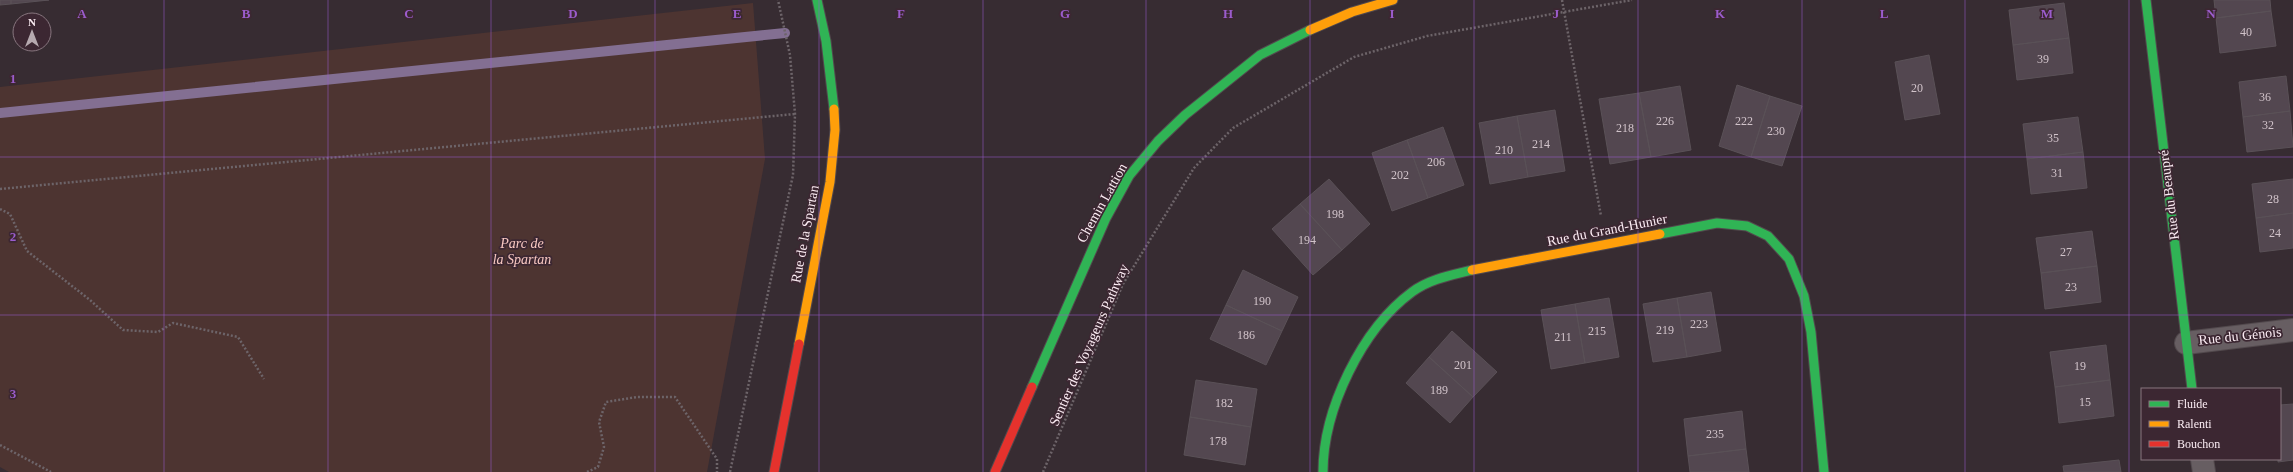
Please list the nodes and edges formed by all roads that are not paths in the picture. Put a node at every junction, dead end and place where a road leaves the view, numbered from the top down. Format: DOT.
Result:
graph roads {
  1 [pos="817,0"];
  2 [pos="1393,0"];
  3 [pos="2146,0"];
  4 [pos="2293,330"];
  5 [pos="2186,342"];
  6 [pos="2192,388"];
  7 [pos="2202,460"];
  8 [pos="774,472"];
  9 [pos="995,472"];
  10 [pos="1323,472"];
  11 [pos="1824,472"];
  12 [pos="2204,472"];
  1 -- 8 [label="street, Rue de la Spartan"];
  2 -- 9 [label="street, Chemin Lattion"];
  3 -- 5 [label="street, Rue du Beaupré"];
  4 -- 5 [label="street, Rue du Génois"];
  5 -- 6 [label="street, Rue du Beaupré"];
  7 -- 12 [label="street"];
  10 -- 11 [label="street, Rue du Grand-Hunier"];
}
